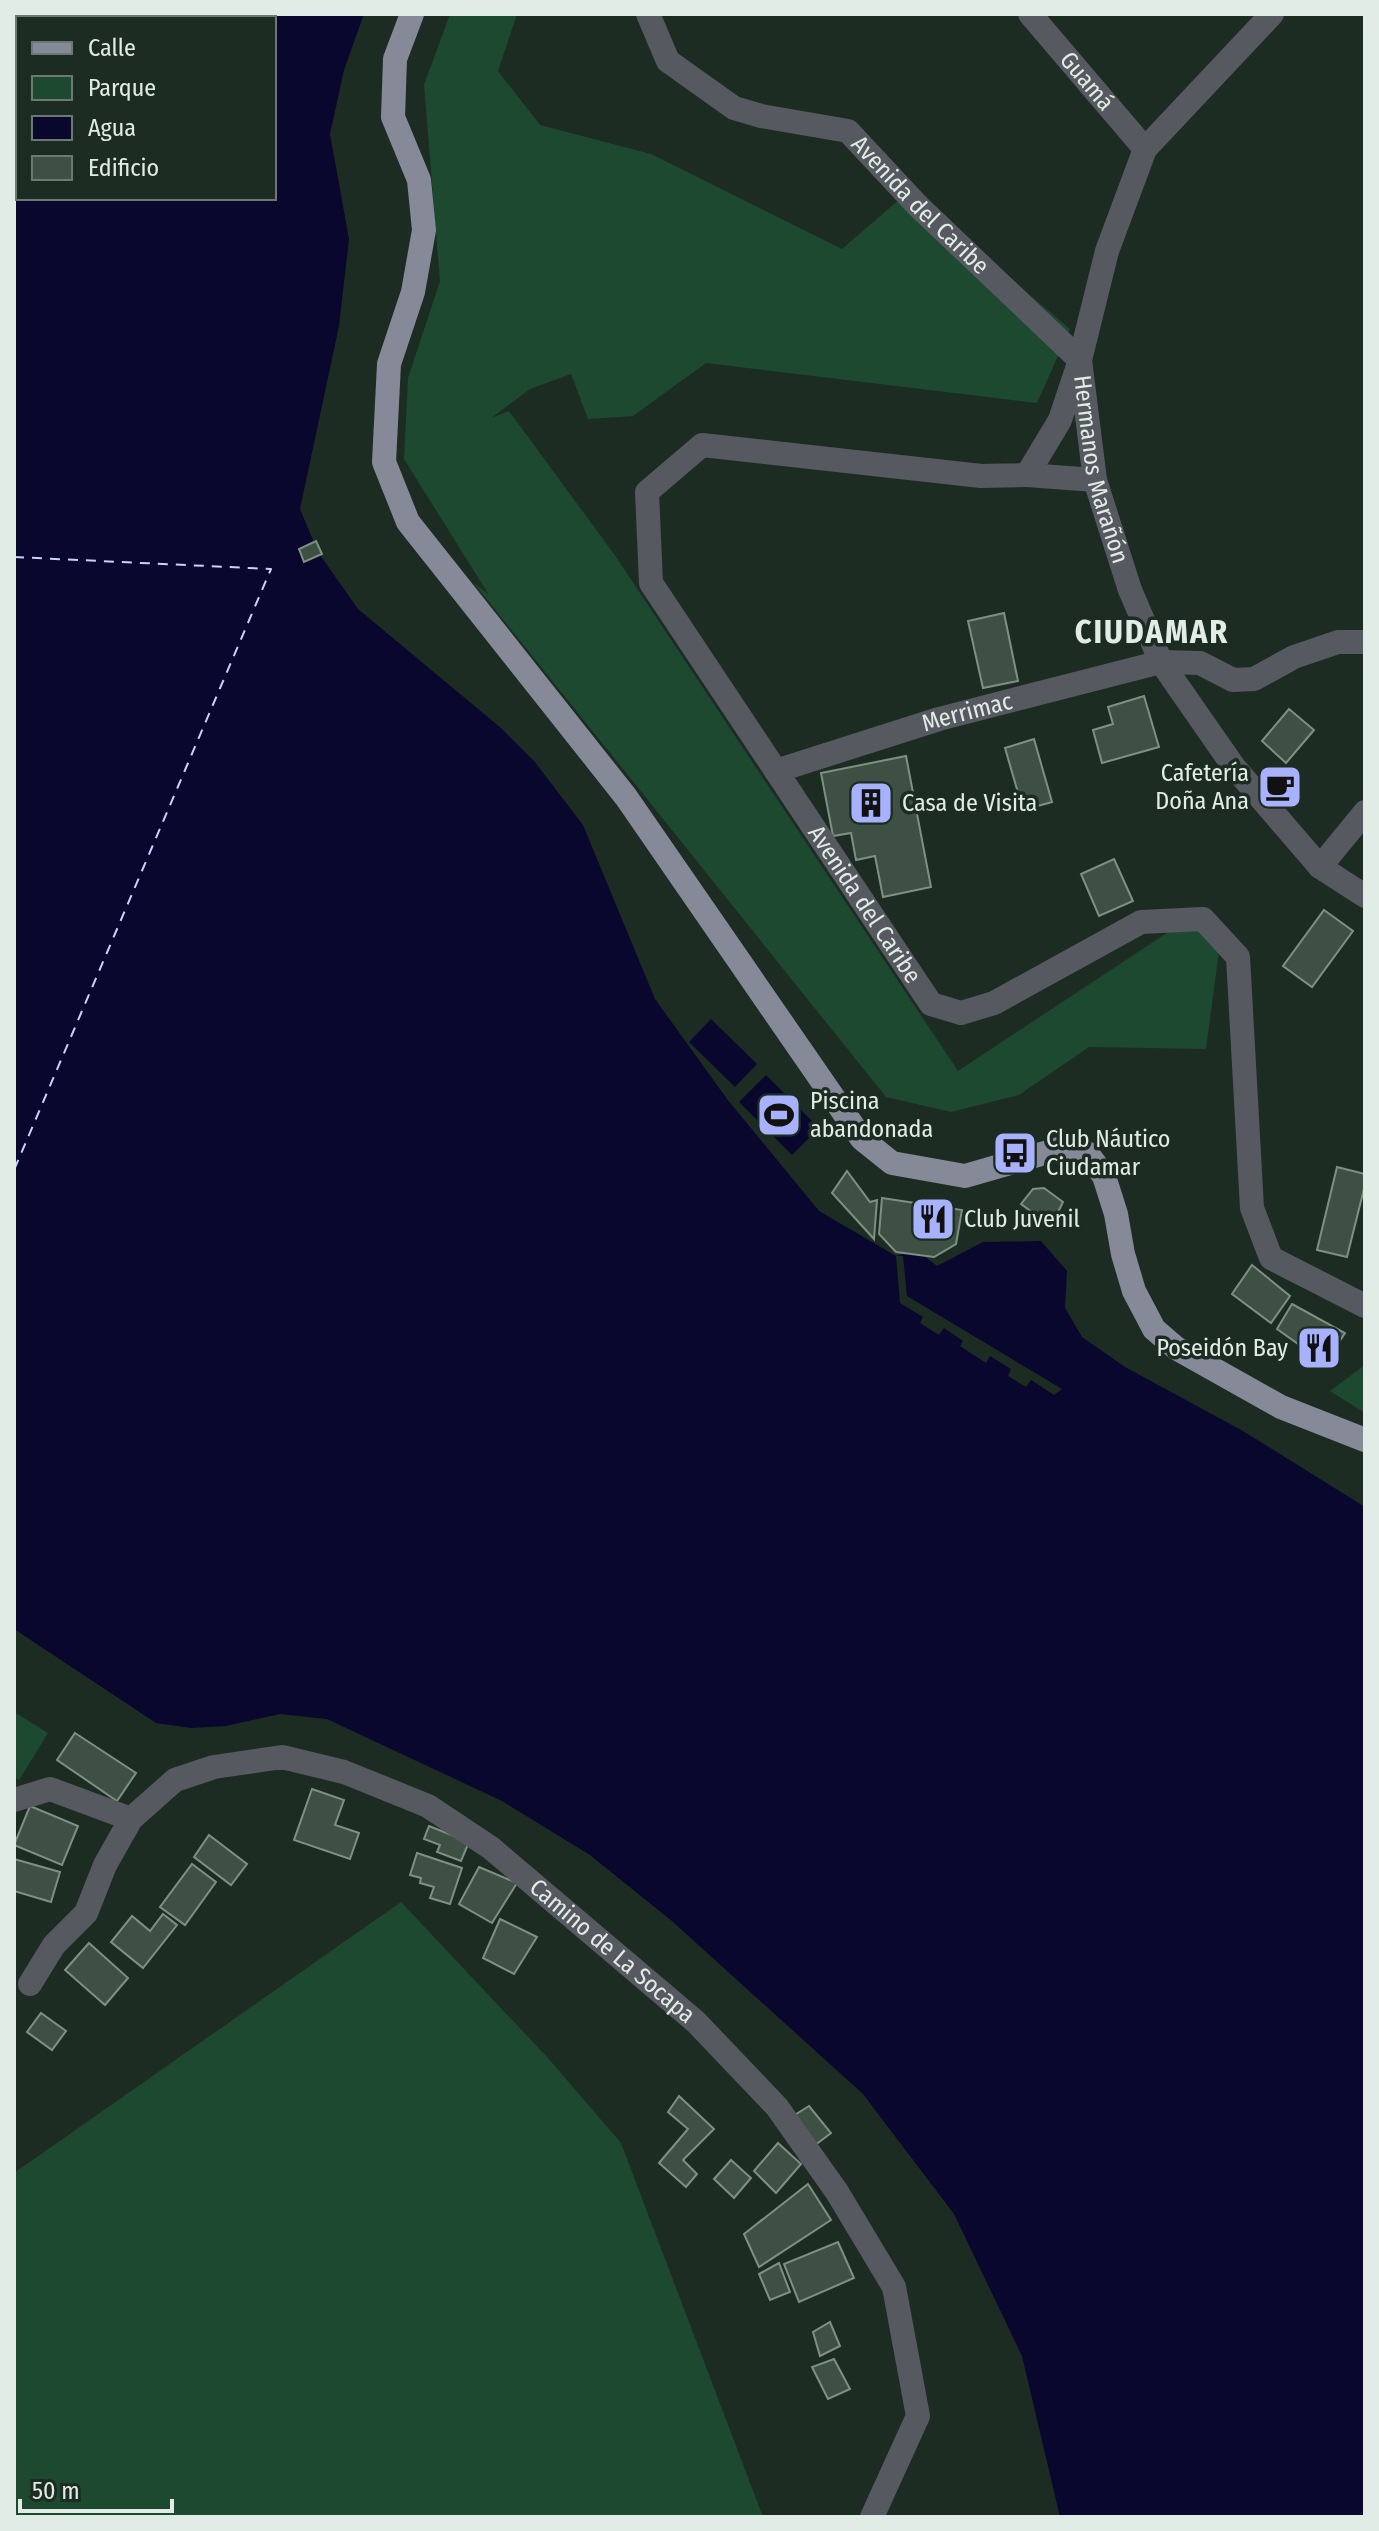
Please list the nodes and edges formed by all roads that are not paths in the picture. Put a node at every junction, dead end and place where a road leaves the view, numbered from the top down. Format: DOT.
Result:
graph roads {
  1 [pos="412,14"];
  2 [pos="648,14"];
  3 [pos="1030,14"];
  4 [pos="1272,14"];
  5 [pos="1145,149"];
  6 [pos="1080,360"];
  7 [pos="1027,475"];
  8 [pos="1095,480"];
  9 [pos="1365,642"];
  10 [pos="1161,662"];
  11 [pos="776,771"];
  12 [pos="1365,812"];
  13 [pos="1320,867"];
  14 [pos="1365,896"];
  15 [pos="1365,1306"];
  16 [pos="1365,1440"];
  17 [pos="14,1800"];
  18 [pos="131,1819"];
  19 [pos="30,1984"];
  20 [pos="872,2517"];
  1 -- 16 [label="main road"];
  2 -- 6 [label="street, Avenida del Caribe"];
  3 -- 5 [label="street, Guamá"];
  4 -- 5 [label="street, Hermanos Marañón"];
  5 -- 6 [label="street, Hermanos Marañón"];
  6 -- 7 [label="street"];
  6 -- 8 [label="street, Hermanos Marañón"];
  7 -- 8 [label="street, Avenida del Caribe"];
  7 -- 11 [label="street, Avenida del Caribe"];
  8 -- 10 [label="street, Hermanos Marañón"];
  9 -- 10 [label="street, Merrimac"];
  10 -- 11 [label="street, Merrimac"];
  10 -- 13 [label="street, Hermanos Marañón"];
  11 -- 15 [label="street, Avenida del Caribe"];
  12 -- 13 [label="street"];
  13 -- 14 [label="street, Hermanos Marañón"];
  17 -- 18 [label="street"];
  18 -- 19 [label="street, Camino de La Socapa"];
  18 -- 20 [label="street, Camino de La Socapa"];
}
